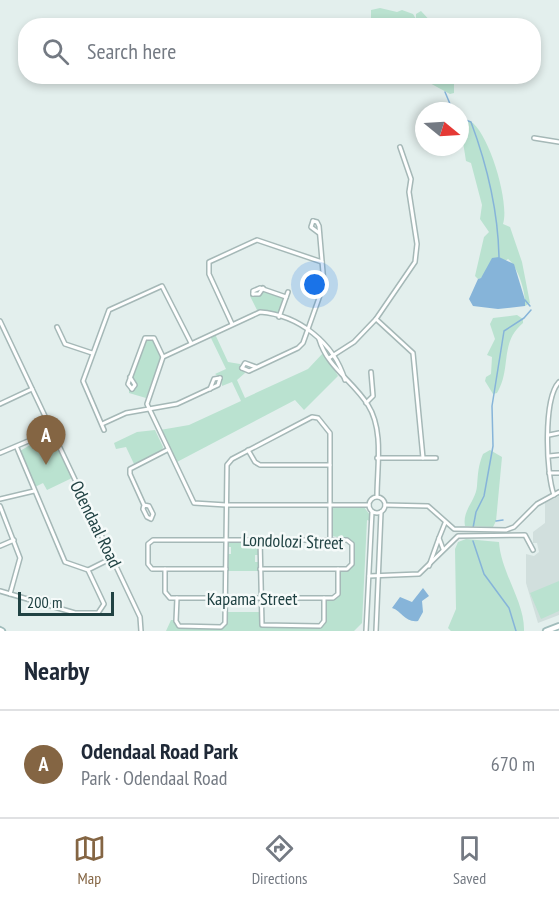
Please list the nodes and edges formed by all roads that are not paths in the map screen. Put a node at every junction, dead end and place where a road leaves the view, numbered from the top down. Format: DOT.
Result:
graph roads {
  1 [pos="534,138"];
  2 [pos="559,142"];
  3 [pos="400,147"];
  4 [pos="319,233"];
  5 [pos="321,262"];
  6 [pos="263,288"];
  7 [pos="279,317"];
  8 [pos="376,319"];
  9 [pos="0,321"];
  10 [pos="232,324"];
  11 [pos="57,327"];
  12 [pos="308,328"];
  13 [pos="319,339"];
  14 [pos="191,343"];
  15 [pos="92,353"];
  16 [pos="333,355"];
  17 [pos="163,357"];
  18 [pos="329,358"];
  19 [pos="256,367"];
  20 [pos="371,372"];
  21 [pos="130,377"];
  22 [pos="345,380"];
  23 [pos="559,382"];
  24 [pos="210,388"];
  25 [pos="32,389"];
  26 [pos="554,389"];
  27 [pos="559,392"];
  28 [pos="366,403"];
  29 [pos="0,404"];
  30 [pos="148,409"];
  31 [pos="102,424"];
  32 [pos="104,430"];
  33 [pos="52,431"];
  34 [pos="559,433"];
  35 [pos="549,435"];
  36 [pos="17,448"];
  37 [pos="167,450"];
  38 [pos="248,450"];
  39 [pos="0,453"];
  40 [pos="559,455"];
  41 [pos="549,456"];
  42 [pos="377,458"];
  43 [pos="423,458"];
  44 [pos="436,458"];
  45 [pos="330,465"];
  46 [pos="549,473"];
  47 [pos="559,473"];
  48 [pos="34,491"];
  49 [pos="559,492"];
  50 [pos="554,495"];
  51 [pos="377,496"];
  52 [pos="0,499"];
  53 [pos="144,505"];
  54 [pos="226,505"];
  55 [pos="330,505"];
  56 [pos="369,505"];
  57 [pos="386,505"];
  58 [pos="0,506"];
  59 [pos="372,512"];
  60 [pos="381,512"];
  61 [pos="446,523"];
  62 [pos="439,538"];
  63 [pos="260,539"];
  64 [pos="14,540"];
  65 [pos="226,540"];
  66 [pos="330,540"];
  67 [pos="0,546"];
  68 [pos="443,549"];
  69 [pos="533,550"];
  70 [pos="113,558"];
  71 [pos="429,566"];
  72 [pos="165,569"];
  73 [pos="226,569"];
  74 [pos="260,569"];
  75 [pos="338,569"];
  76 [pos="88,570"];
  77 [pos="369,576"];
  78 [pos="377,576"];
  79 [pos="0,591"];
  80 [pos="10,594"];
  81 [pos="177,598"];
  82 [pos="226,598"];
  83 [pos="260,598"];
  84 [pos="324,598"];
  85 [pos="559,626"];
  86 [pos="141,631"];
  87 [pos="366,631"];
  88 [pos="376,631"];
  89 [pos="546,631"];
  1 -- 2 [label="street"];
  3 -- 8 [label="street"];
  4 -- 5 [label="street"];
  5 -- 10 [label="street"];
  5 -- 12 [label="street"];
  6 -- 7 [label="street"];
  7 -- 10 [label="street"];
  7 -- 12 [label="street"];
  8 -- 16 [label="street"];
  8 -- 43 [label="street"];
  9 -- 25 [label="street, Odendaal Road"];
  10 -- 14 [label="street"];
  11 -- 15 [label="street"];
  12 -- 13 [label="street"];
  12 -- 19 [label="street"];
  13 -- 16 [label="street"];
  13 -- 18 [label="street"];
  14 -- 15 [label="street"];
  14 -- 17 [label="street"];
  15 -- 31 [label="street"];
  16 -- 18 [label="street"];
  16 -- 22 [label="street"];
  17 -- 21 [label="street"];
  17 -- 30 [label="street"];
  18 -- 22 [label="street"];
  20 -- 28 [label="street"];
  22 -- 28 [label="street"];
  23 -- 26 [label="street"];
  24 -- 30 [label="street"];
  25 -- 29 [label="street"];
  25 -- 33 [label="street, Odendaal Road"];
  26 -- 27 [label="street"];
  26 -- 35 [label="street"];
  28 -- 42 [label="street"];
  30 -- 31 [label="street"];
  30 -- 37 [label="street"];
  31 -- 32 [label="street"];
  33 -- 36 [label="street"];
  33 -- 70 [label="street, Odendaal Road"];
  34 -- 35 [label="street"];
  35 -- 41 [label="street"];
  36 -- 39 [label="street"];
  36 -- 48 [label="street"];
  37 -- 53 [label="street"];
  37 -- 54 [label="street"];
  38 -- 45 [label="street"];
  38 -- 45 [label="street"];
  38 -- 54 [label="street"];
  40 -- 41 [label="street"];
  41 -- 46 [label="street"];
  42 -- 43 [label="street"];
  42 -- 51 [label="street"];
  43 -- 44 [label="street"];
  45 -- 55 [label="street"];
  46 -- 47 [label="street"];
  46 -- 50 [label="street"];
  48 -- 52 [label="street"];
  48 -- 76 [label="street"];
  49 -- 50 [label="street"];
  50 -- 61 [label="street"];
  51 -- 56 [label="street"];
  51 -- 57 [label="street"];
  53 -- 53 [label="street"];
  54 -- 55 [label="street"];
  54 -- 65 [label="street"];
  55 -- 56 [label="street"];
  55 -- 66 [label="street"];
  56 -- 59 [label="street"];
  57 -- 60 [label="street"];
  57 -- 61 [label="street"];
  58 -- 64 [label="street"];
  59 -- 60 [label="street"];
  59 -- 77 [label="street"];
  60 -- 78 [label="street"];
  61 -- 62 [label="street"];
  62 -- 68 [label="street"];
  62 -- 71 [label="street"];
  63 -- 65 [label="street, Londolozi Street"];
  63 -- 66 [label="street, Londolozi Street"];
  63 -- 74 [label="street"];
  64 -- 67 [label="street"];
  64 -- 80 [label="street"];
  65 -- 72 [label="street, Londolozi Street"];
  65 -- 73 [label="street"];
  66 -- 75 [label="street, Londolozi Street"];
  68 -- 69 [label="street"];
  68 -- 71 [label="street"];
  70 -- 76 [label="street"];
  70 -- 86 [label="street, Odendaal Road"];
  71 -- 78 [label="street"];
  72 -- 73 [label="street"];
  72 -- 81 [label="street"];
  73 -- 82 [label="street"];
  74 -- 75 [label="street, Londolozi Street"];
  74 -- 83 [label="street"];
  75 -- 84 [label="street, Kapama Street"];
  76 -- 80 [label="street"];
  77 -- 78 [label="street"];
  77 -- 87 [label="street"];
  78 -- 88 [label="street"];
  79 -- 80 [label="street"];
  81 -- 82 [label="street, Kapama Street"];
  81 -- 82 [label="street"];
  82 -- 83 [label="street, Kapama Street"];
  83 -- 84 [label="street, Kapama Street"];
  83 -- 84 [label="street"];
  85 -- 89 [label="main road"];
}
